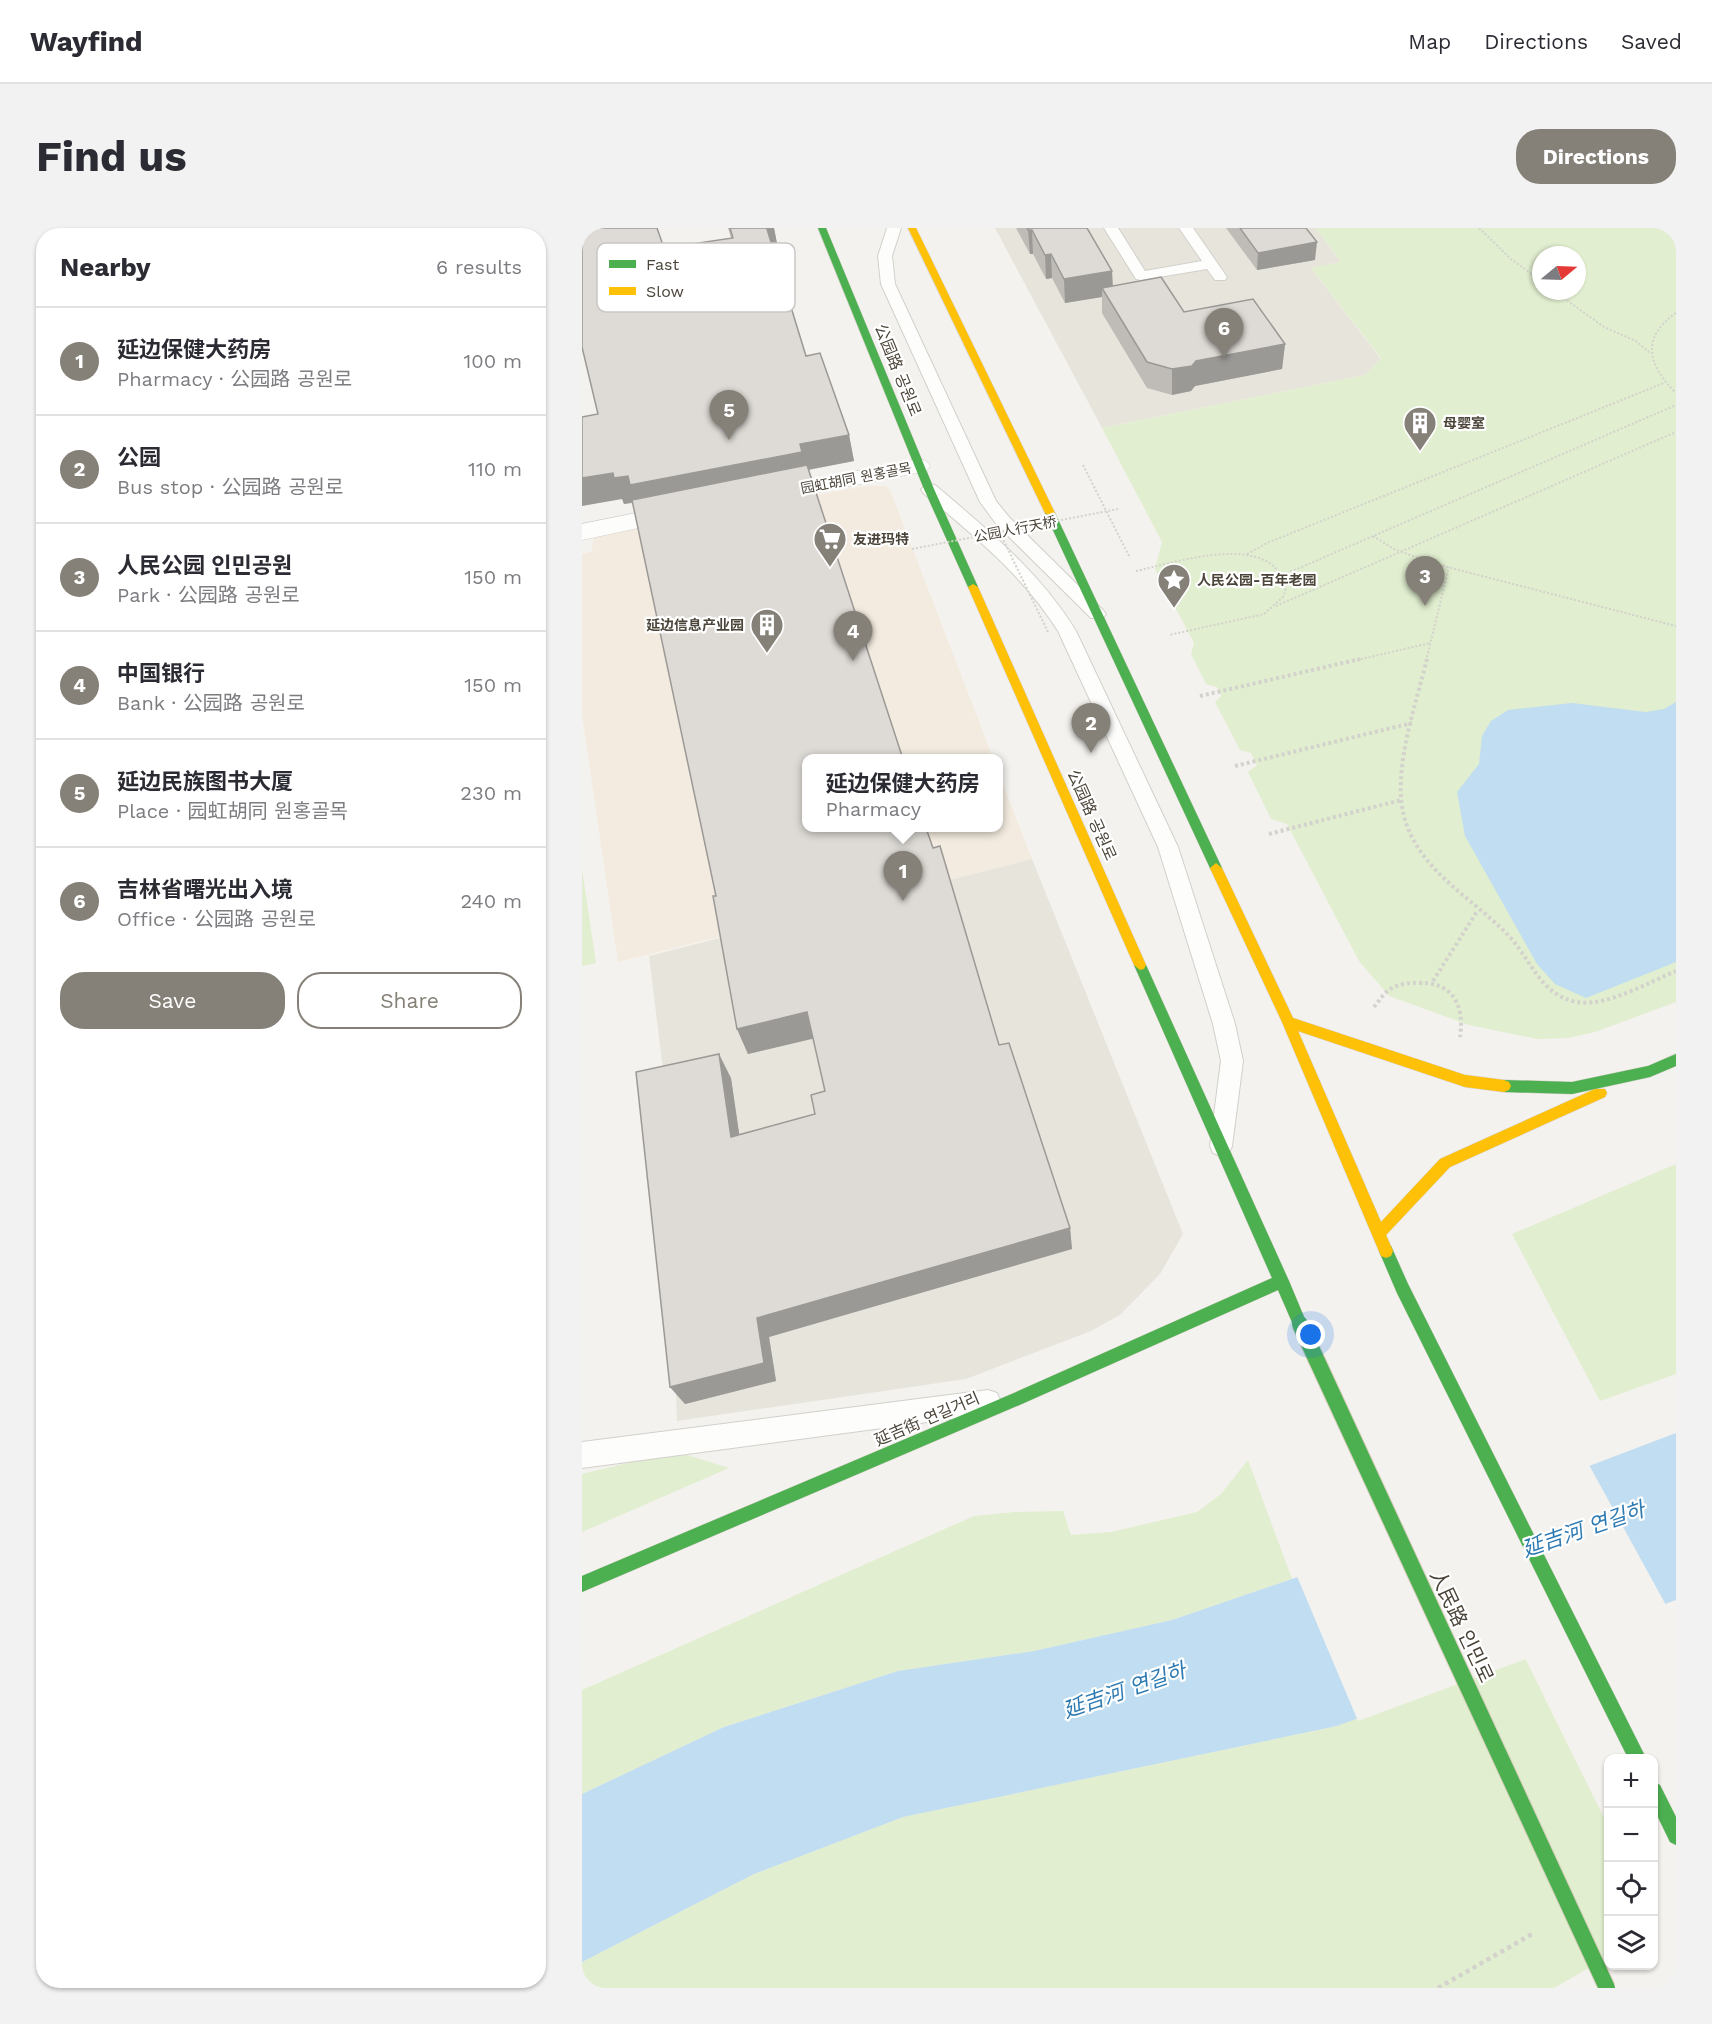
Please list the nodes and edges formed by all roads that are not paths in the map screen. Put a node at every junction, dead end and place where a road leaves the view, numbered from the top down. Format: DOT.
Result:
graph roads {
  1 [pos="822,228"];
  2 [pos="894,228"];
  3 [pos="912,228"];
  4 [pos="1111,228"];
  5 [pos="1186,228"];
  6 [pos="1211,264"];
  7 [pos="1220,277"];
  8 [pos="918,465"];
  9 [pos="929,489"];
  10 [pos="745,500"];
  11 [pos="699,509"];
  12 [pos="582,532"];
  13 [pos="1100,617"];
  14 [pos="1288,1022"];
  15 [pos="1676,1060"];
  16 [pos="1650,1071"];
  17 [pos="1221,1146"];
  18 [pos="1380,1232"];
  19 [pos="1282,1281"];
  20 [pos="1019,1398"];
  21 [pos="582,1455"];
  22 [pos="582,1584"];
  23 [pos="1635,1754"];
  24 [pos="1658,1801"];
  25 [pos="1676,1836"];
  26 [pos="1607,1988"];
  1 -- 8 [label="main road, 公园路 공원로"];
  2 -- 13 [label="lane"];
  3 -- 13 [label="main road"];
  4 -- 6 [label="lane"];
  5 -- 6 [label="lane"];
  6 -- 7 [label="lane"];
  8 -- 9 [label="main road, 公园路 공원로"];
  8 -- 10 [label="street, 园虹胡同 원홍골목"];
  9 -- 17 [label="main road, 公园路 공원로"];
  9 -- 17 [label="lane"];
  11 -- 12 [label="street"];
  13 -- 14 [label="main road"];
  14 -- 16 [label="main road"];
  14 -- 18 [label="main road"];
  15 -- 16 [label="main road"];
  16 -- 18 [label="main road"];
  17 -- 19 [label="main road, 公园路 공원로"];
  18 -- 23 [label="main road"];
  19 -- 20 [label="main road, 延吉街 연길거리"];
  19 -- 26 [label="main road, 人民路 인민로, bridge"];
  20 -- 21 [label="lane"];
  20 -- 22 [label="main road, 延吉街 연길거리"];
  24 -- 25 [label="main road"];
}
